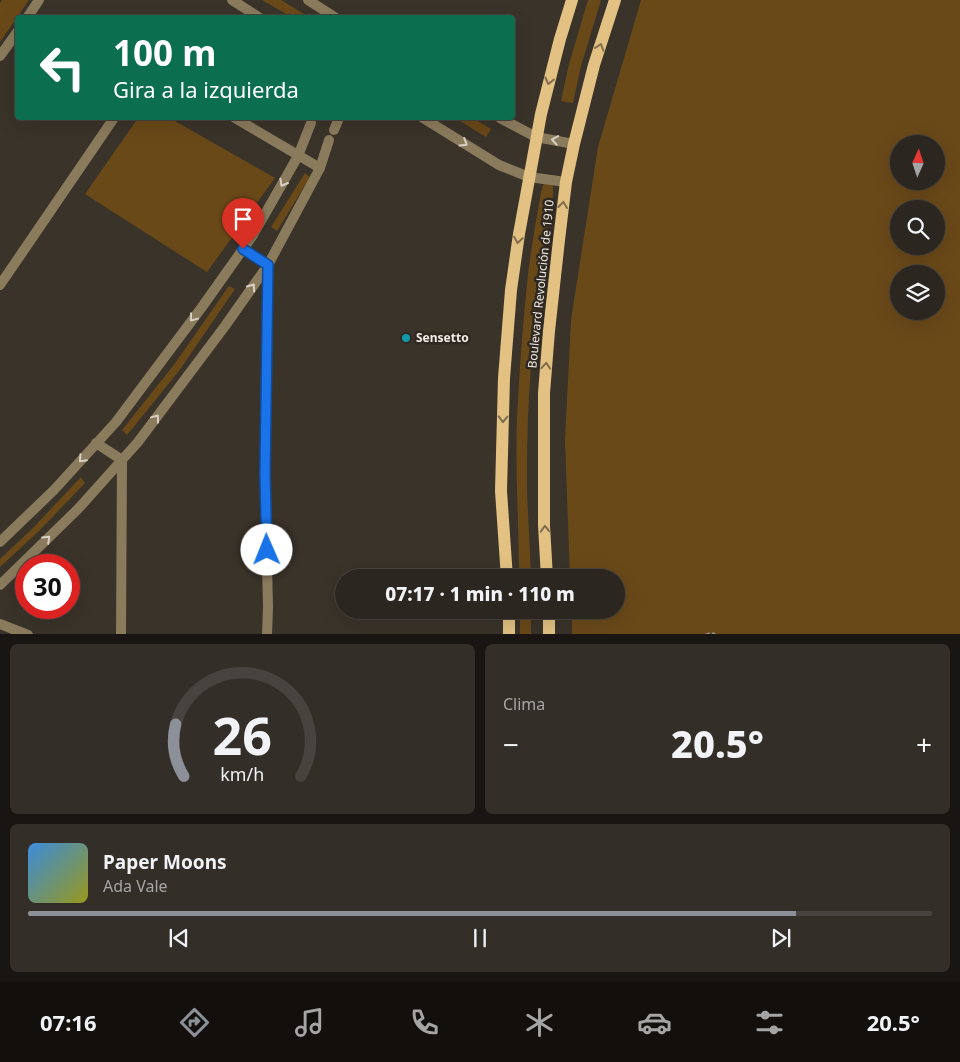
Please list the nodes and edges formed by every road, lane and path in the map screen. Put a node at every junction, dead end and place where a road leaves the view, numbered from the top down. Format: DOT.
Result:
graph roads {
  1 [pos="39,0"];
  2 [pos="232,0"];
  3 [pos="308,0"];
  4 [pos="572,0"];
  5 [pos="615,0"];
  6 [pos="29,15"];
  7 [pos="255,15"];
  8 [pos="331,15"];
  9 [pos="15,35"];
  10 [pos="0,56"];
  11 [pos="113,120"];
  12 [pos="238,120"];
  13 [pos="339,120"];
  14 [pos="426,120"];
  15 [pos="504,120"];
  16 [pos="312,123"];
  17 [pos="334,130"];
  18 [pos="536,137"];
  19 [pos="329,140"];
  20 [pos="574,144"];
  21 [pos="298,156"];
  22 [pos="320,168"];
  23 [pos="529,177"];
  24 [pos="566,182"];
  25 [pos="243,249"];
  26 [pos="268,265"];
  27 [pos="0,286"];
  28 [pos="96,443"];
  29 [pos="122,460"];
  30 [pos="0,542"];
  31 [pos="506,569"];
  32 [pos="546,569"];
  33 [pos="0,585"];
  34 [pos="510,619"];
  35 [pos="549,619"];
  36 [pos="0,624"];
  37 [pos="28,634"];
  38 [pos="121,634"];
  39 [pos="267,634"];
  40 [pos="510,634"];
  41 [pos="549,634"];
  42 [pos="706,634"];
  43 [pos="714,634"];
  1 -- 6 [label="street"];
  2 -- 7 [label="street"];
  3 -- 8 [label="street"];
  4 -- 18 [label="main road, Boulevard Revolución de 1910, one-way"];
  20 -- 5 [label="main road, Boulevard Revolución de 1910, one-way"];
  9 -- 10 [label="street"];
  11 -- 27 [label="street"];
  12 -- 21 [label="street"];
  13 -- 17 [label="street"];
  14 -- 23 [label="street, one-way"];
  15 -- 18 [label="street"];
  16 -- 21 [label="street"];
  20 -- 18 [label="street, one-way"];
  18 -- 23 [label="main road, Boulevard Revolución de 1910"];
  19 -- 22 [label="street"];
  20 -- 24 [label="main road, Boulevard Revolución de 1910"];
  21 -- 22 [label="street"];
  21 -- 25 [label="street, one-way"];
  22 -- 26 [label="street"];
  23 -- 24 [label="street"];
  23 -- 31 [label="main road, Boulevard Revolución de 1910, one-way"];
  32 -- 24 [label="main road, Boulevard Revolución de 1910, one-way"];
  25 -- 26 [label="street"];
  25 -- 28 [label="street, one-way"];
  29 -- 26 [label="street, one-way"];
  26 -- 39 [label="street"];
  28 -- 29 [label="street"];
  28 -- 30 [label="street, one-way"];
  33 -- 29 [label="street, one-way"];
  29 -- 38 [label="street"];
  34 -- 40 [label="main road"];
  35 -- 41 [label="main road"];
  36 -- 37 [label="street"];
  42 -- 43 [label="path"];
}
